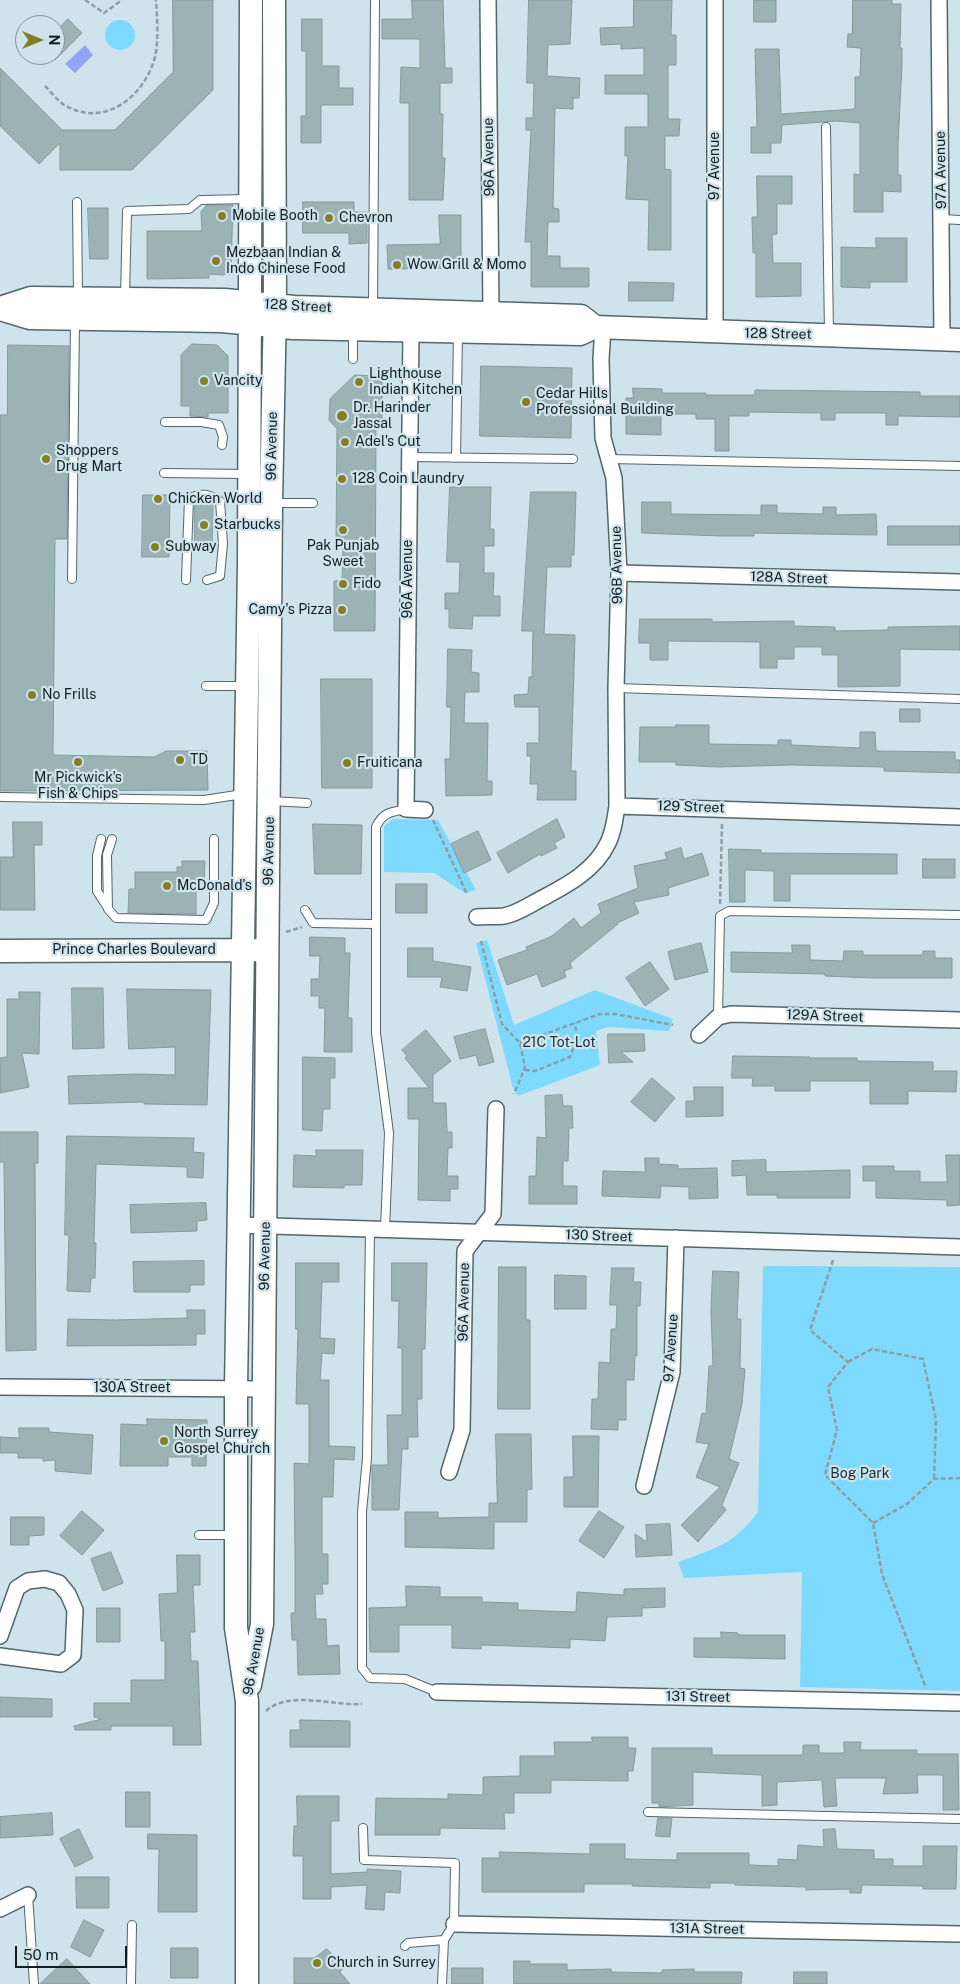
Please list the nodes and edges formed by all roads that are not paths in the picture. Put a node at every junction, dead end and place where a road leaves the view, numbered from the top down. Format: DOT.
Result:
graph roads {
  1 [pos="251,0"];
  2 [pos="274,0"];
  3 [pos="375,0"];
  4 [pos="488,0"];
  5 [pos="715,0"];
  6 [pos="939,0"];
  7 [pos="826,126"];
  8 [pos="251,199"];
  9 [pos="77,202"];
  10 [pos="941,219"];
  11 [pos="960,220"];
  12 [pos="125,299"];
  13 [pos="77,308"];
  14 [pos="0,309"];
  15 [pos="373,309"];
  16 [pos="252,313"];
  17 [pos="491,313"];
  18 [pos="275,316"];
  19 [pos="599,327"];
  20 [pos="353,328"];
  21 [pos="411,330"];
  22 [pos="458,331"];
  23 [pos="715,332"];
  24 [pos="829,335"];
  25 [pos="951,339"];
  26 [pos="353,359"];
  27 [pos="164,422"];
  28 [pos="222,444"];
  29 [pos="409,457"];
  30 [pos="456,458"];
  31 [pos="573,459"];
  32 [pos="610,459"];
  33 [pos="960,466"];
  34 [pos="164,473"];
  35 [pos="249,474"];
  36 [pos="271,503"];
  37 [pos="313,503"];
  38 [pos="619,573"];
  39 [pos="72,579"];
  40 [pos="186,580"];
  41 [pos="207,580"];
  42 [pos="960,582"];
  43 [pos="248,599"];
  44 [pos="270,645"];
  45 [pos="206,686"];
  46 [pos="247,686"];
  47 [pos="616,688"];
  48 [pos="960,698"];
  49 [pos="271,719"];
  50 [pos="245,794"];
  51 [pos="0,797"];
  52 [pos="270,801"];
  53 [pos="307,803"];
  54 [pos="617,806"];
  55 [pos="406,809"];
  56 [pos="429,815"];
  57 [pos="960,817"];
  58 [pos="101,839"];
  59 [pos="112,839"];
  60 [pos="214,839"];
  61 [pos="108,909"];
  62 [pos="305,910"];
  63 [pos="960,915"];
  64 [pos="477,917"];
  65 [pos="375,924"];
  66 [pos="0,950"];
  67 [pos="244,950"];
  68 [pos="268,950"];
  69 [pos="718,1017"];
  70 [pos="960,1020"];
  71 [pos="698,1036"];
  72 [pos="496,1109"];
  73 [pos="239,1225"];
  74 [pos="266,1226"];
  75 [pos="378,1229"];
  76 [pos="479,1232"];
  77 [pos="676,1238"];
  78 [pos="960,1247"];
  79 [pos="0,1387"];
  80 [pos="236,1389"];
  81 [pos="264,1389"];
  82 [pos="449,1472"];
  83 [pos="644,1486"];
  84 [pos="199,1535"];
  85 [pos="236,1535"];
  86 [pos="0,1636"];
  87 [pos="0,1656"];
  88 [pos="437,1692"];
  89 [pos="960,1703"];
  90 [pos="256,1706"];
  91 [pos="648,1812"];
  92 [pos="960,1819"];
  93 [pos="363,1828"];
  94 [pos="28,1895"];
  95 [pos="0,1909"];
  96 [pos="454,1924"];
  97 [pos="132,1925"];
  98 [pos="960,1934"];
  99 [pos="444,1940"];
  100 [pos="405,1946"];
  101 [pos="34,1984"];
  102 [pos="131,1984"];
  103 [pos="247,1984"];
  104 [pos="442,1984"];
  1 -- 8 [label="main road, 96 Avenue"];
  2 -- 18 [label="main road, 96 Avenue"];
  3 -- 15 [label="lane"];
  4 -- 17 [label="street, 96A Avenue"];
  5 -- 23 [label="street, 97 Avenue"];
  6 -- 10 [label="street, 97A Avenue"];
  7 -- 24 [label="lane"];
  8 -- 12 [label="lane"];
  8 -- 16 [label="main road, 96 Avenue"];
  9 -- 13 [label="lane"];
  10 -- 11 [label="lane"];
  10 -- 25 [label="street, 97A Avenue"];
  12 -- 13 [label="main road, 128 Street"];
  12 -- 16 [label="main road, 128 Street"];
  13 -- 14 [label="main road, 128 Street"];
  13 -- 16 [label="main road, 128 Street"];
  13 -- 39 [label="lane"];
  15 -- 17 [label="main road, 128 Street"];
  15 -- 18 [label="main road, 128 Street"];
  16 -- 18 [label="main road, 128 Street"];
  16 -- 35 [label="main road, 96 Avenue"];
  17 -- 19 [label="main road, 128 Street"];
  18 -- 20 [label="main road, 128 Street"];
  18 -- 36 [label="main road, 96 Avenue"];
  19 -- 22 [label="main road, 128 Street"];
  19 -- 23 [label="main road, 128 Street"];
  19 -- 32 [label="street, 96B Avenue"];
  20 -- 21 [label="main road, 128 Street"];
  20 -- 26 [label="lane"];
  21 -- 22 [label="main road, 128 Street"];
  21 -- 29 [label="street, 96A Avenue"];
  22 -- 30 [label="lane"];
  23 -- 24 [label="main road, 128 Street"];
  24 -- 25 [label="main road, 128 Street"];
  27 -- 28 [label="lane"];
  29 -- 30 [label="lane"];
  29 -- 55 [label="street, 96A Avenue"];
  30 -- 31 [label="lane"];
  32 -- 33 [label="lane"];
  32 -- 38 [label="street, 96B Avenue"];
  34 -- 35 [label="lane"];
  35 -- 43 [label="main road, 96 Avenue"];
  36 -- 37 [label="lane"];
  36 -- 44 [label="main road, 96 Avenue"];
  38 -- 42 [label="street, 128A Street"];
  38 -- 47 [label="street, 96B Avenue"];
  40 -- 41 [label="lane"];
  43 -- 44 [label="main road"];
  43 -- 46 [label="main road, 96 Avenue"];
  44 -- 49 [label="main road, 96 Avenue"];
  45 -- 46 [label="lane"];
  46 -- 49 [label="main road"];
  46 -- 50 [label="main road, 96 Avenue"];
  47 -- 48 [label="lane"];
  47 -- 54 [label="street, 96B Avenue"];
  49 -- 52 [label="main road, 96 Avenue"];
  50 -- 51 [label="lane"];
  50 -- 67 [label="main road, 96 Avenue"];
  52 -- 53 [label="lane"];
  52 -- 68 [label="main road, 96 Avenue"];
  54 -- 57 [label="street, 129 Street"];
  54 -- 64 [label="street"];
  55 -- 56 [label="street"];
  55 -- 65 [label="lane"];
  58 -- 61 [label="lane"];
  59 -- 61 [label="lane"];
  60 -- 61 [label="lane"];
  62 -- 65 [label="lane"];
  63 -- 69 [label="lane"];
  65 -- 75 [label="lane"];
  66 -- 67 [label="main road, Prince Charles Boulevard"];
  67 -- 68 [label="main road, Prince Charles Boulevard"];
  67 -- 73 [label="main road, 96 Avenue"];
  68 -- 74 [label="main road, 96 Avenue"];
  69 -- 70 [label="street, 129A Street"];
  69 -- 71 [label="street"];
  72 -- 76 [label="street, 96A Avenue"];
  73 -- 74 [label="street, 130 Street"];
  73 -- 80 [label="main road, 96 Avenue"];
  74 -- 75 [label="street, 130 Street"];
  74 -- 81 [label="main road, 96 Avenue"];
  75 -- 76 [label="street, 130 Street"];
  75 -- 88 [label="lane"];
  76 -- 77 [label="street, 130 Street"];
  76 -- 82 [label="street, 96A Avenue"];
  77 -- 78 [label="street, 130 Street"];
  77 -- 83 [label="street, 97 Avenue"];
  79 -- 80 [label="street, 130A Street"];
  80 -- 81 [label="street, 130A Street"];
  80 -- 85 [label="main road, 96 Avenue"];
  81 -- 90 [label="main road, 96 Avenue"];
  84 -- 85 [label="lane"];
  85 -- 90 [label="main road, 96 Avenue"];
  86 -- 87 [label="street"];
  88 -- 89 [label="street, 131 Street"];
  90 -- 103 [label="main road, 96 Avenue"];
  91 -- 92 [label="lane"];
  93 -- 96 [label="lane"];
  94 -- 95 [label="street"];
  94 -- 101 [label="lane"];
  96 -- 98 [label="street, 131A Street"];
  96 -- 99 [label="lane"];
  97 -- 102 [label="lane"];
  99 -- 100 [label="lane"];
  99 -- 104 [label="lane"];
}
